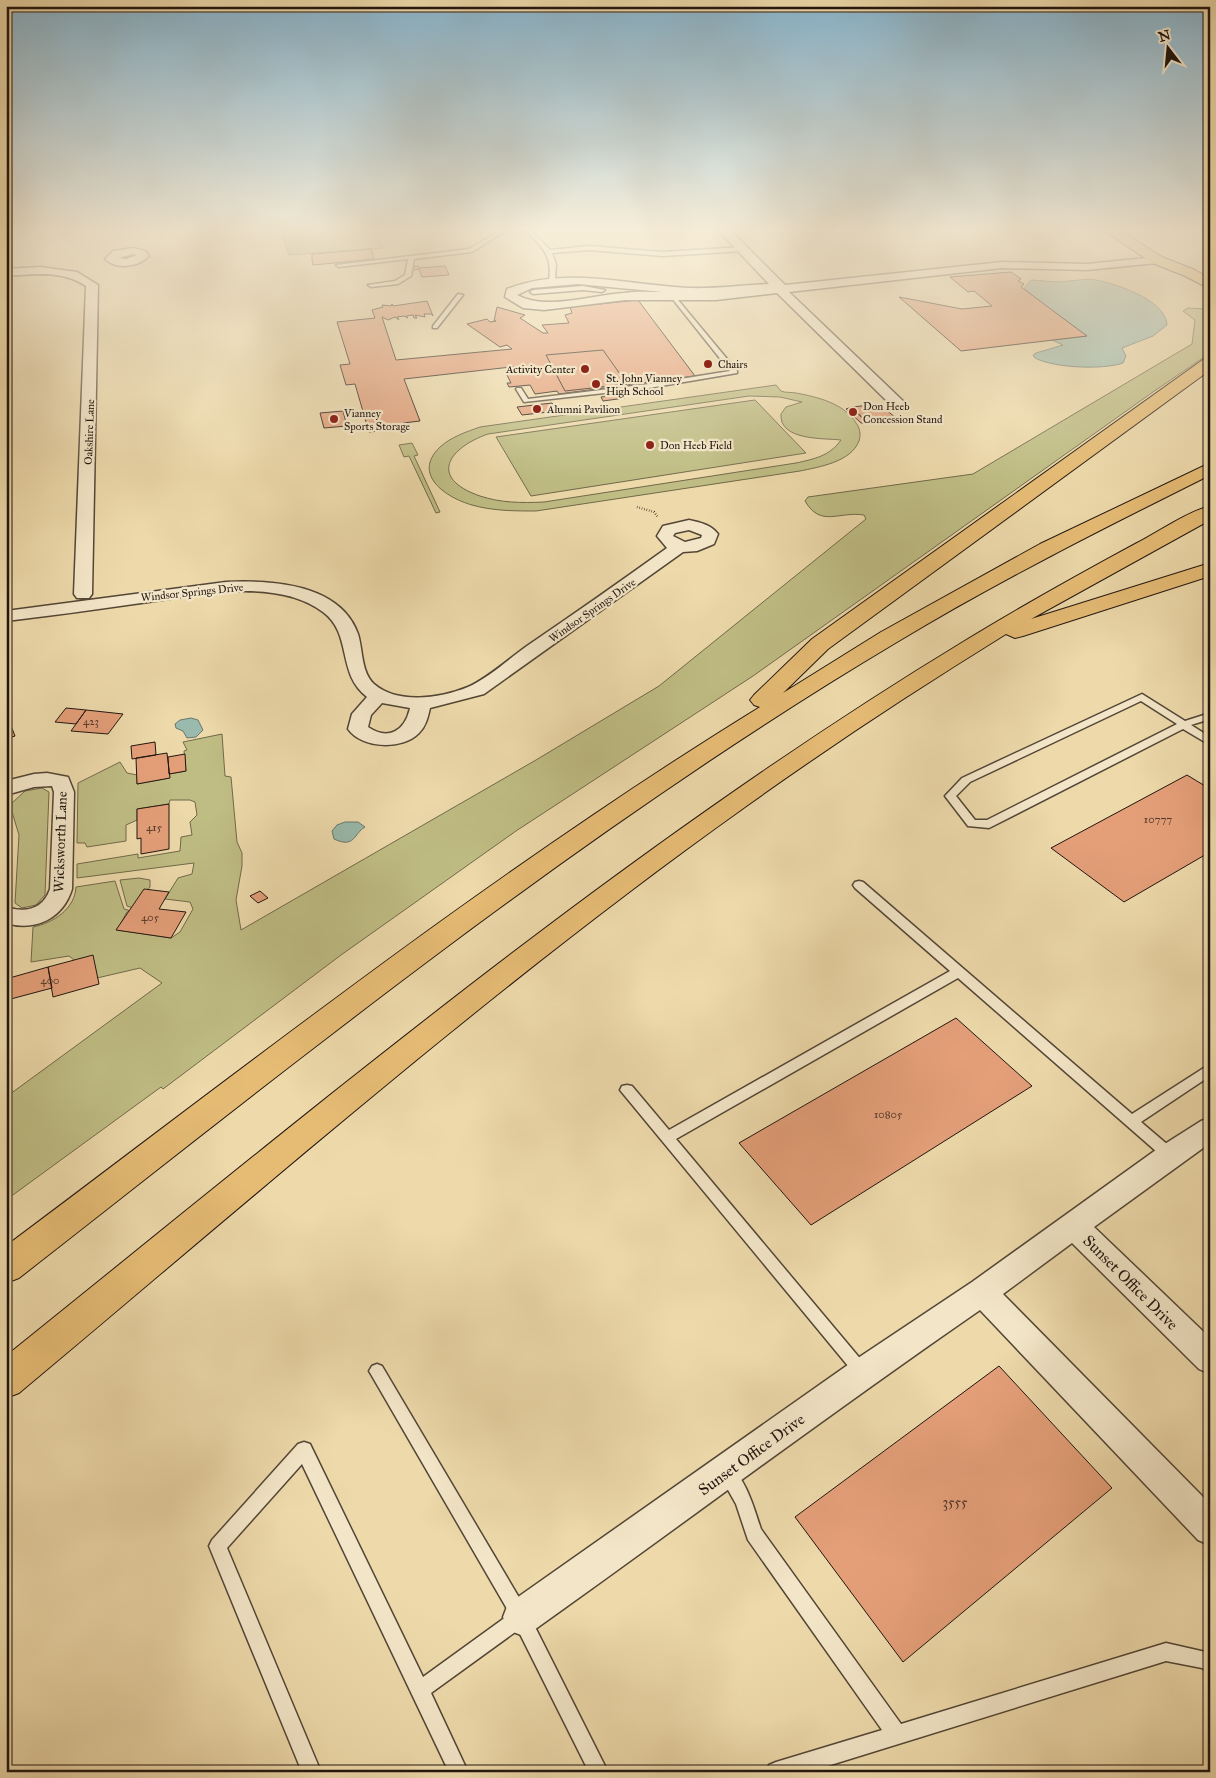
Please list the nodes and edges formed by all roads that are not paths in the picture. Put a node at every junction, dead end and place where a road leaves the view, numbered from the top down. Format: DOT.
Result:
graph roads {
  1 [pos="91,312"];
  2 [pos="447,312"];
  3 [pos="686,312"];
  4 [pos="804,312"];
  5 [pos="435,327"];
  6 [pos="1210,362"];
  7 [pos="519,390"];
  8 [pos="898,404"];
  9 [pos="1210,468"];
  10 [pos="1210,512"];
  11 [pos="679,546"];
  12 [pos="1210,568"];
  13 [pos="82,594"];
  14 [pos="6,616"];
  15 [pos="971,645"];
  16 [pos="380,695"];
  17 [pos="421,703"];
  18 [pos="1210,716"];
  19 [pos="1183,725"];
  20 [pos="721,740"];
  21 [pos="1210,742"];
  22 [pos="6,788"];
  23 [pos="859,885"];
  24 [pos="6,915"];
  25 [pos="958,972"];
  26 [pos="1210,1069"];
  27 [pos="627,1090"];
  28 [pos="1133,1120"];
  29 [pos="1210,1129"];
  30 [pos="667,1138"];
  31 [pos="1170,1155"];
  32 [pos="1074,1226"];
  33 [pos="6,1268"];
  34 [pos="982,1292"];
  35 [pos="1210,1359"];
  36 [pos="377,1371"];
  37 [pos="863,1373"];
  38 [pos="6,1380"];
  39 [pos="726,1473"];
  40 [pos="1210,1528"];
  41 [pos="521,1617"];
  42 [pos="1210,1663"];
  43 [pos="420,1690"];
  44 [pos="897,1735"];
  45 [pos="312,1772"];
  46 [pos="459,1772"];
  47 [pos="599,1772"];
  48 [pos="776,1772"];
  1 -- 13 [label="street, Oakshire Lane"];
  2 -- 5 [label="lane"];
  3 -- 7 [label="lane"];
  4 -- 8 [label="street"];
  6 -- 20 [label="main road"];
  9 -- 20 [label="main road"];
  10 -- 15 [label="main road"];
  11 -- 17 [label="street, Windsor Springs Drive"];
  12 -- 15 [label="main road"];
  14 -- 16 [label="street, Windsor Springs Drive"];
  15 -- 38 [label="main road"];
  16 -- 17 [label="street, Windsor Springs Drive"];
  16 -- 17 [label="street"];
  18 -- 19 [label="lane"];
  19 -- 19 [label="lane"];
  19 -- 21 [label="lane"];
  20 -- 33 [label="main road"];
  22 -- 24 [label="street, Wicksworth Lane"];
  23 -- 25 [label="lane"];
  25 -- 28 [label="lane"];
  25 -- 30 [label="lane"];
  26 -- 28 [label="lane"];
  27 -- 30 [label="lane"];
  28 -- 31 [label="lane"];
  29 -- 31 [label="street, Sunset Office Drive"];
  30 -- 37 [label="lane"];
  31 -- 32 [label="street, Sunset Office Drive"];
  32 -- 34 [label="street, Sunset Office Drive"];
  32 -- 35 [label="street, Sunset Office Drive"];
  34 -- 37 [label="street, Sunset Office Drive"];
  34 -- 40 [label="street"];
  36 -- 41 [label="lane"];
  37 -- 39 [label="street, Sunset Office Drive"];
  39 -- 41 [label="street, Sunset Office Drive"];
  39 -- 44 [label="lane"];
  41 -- 43 [label="lane"];
  41 -- 47 [label="lane"];
  42 -- 44 [label="lane"];
  43 -- 45 [label="lane"];
  43 -- 46 [label="lane"];
  44 -- 48 [label="lane"];
}
